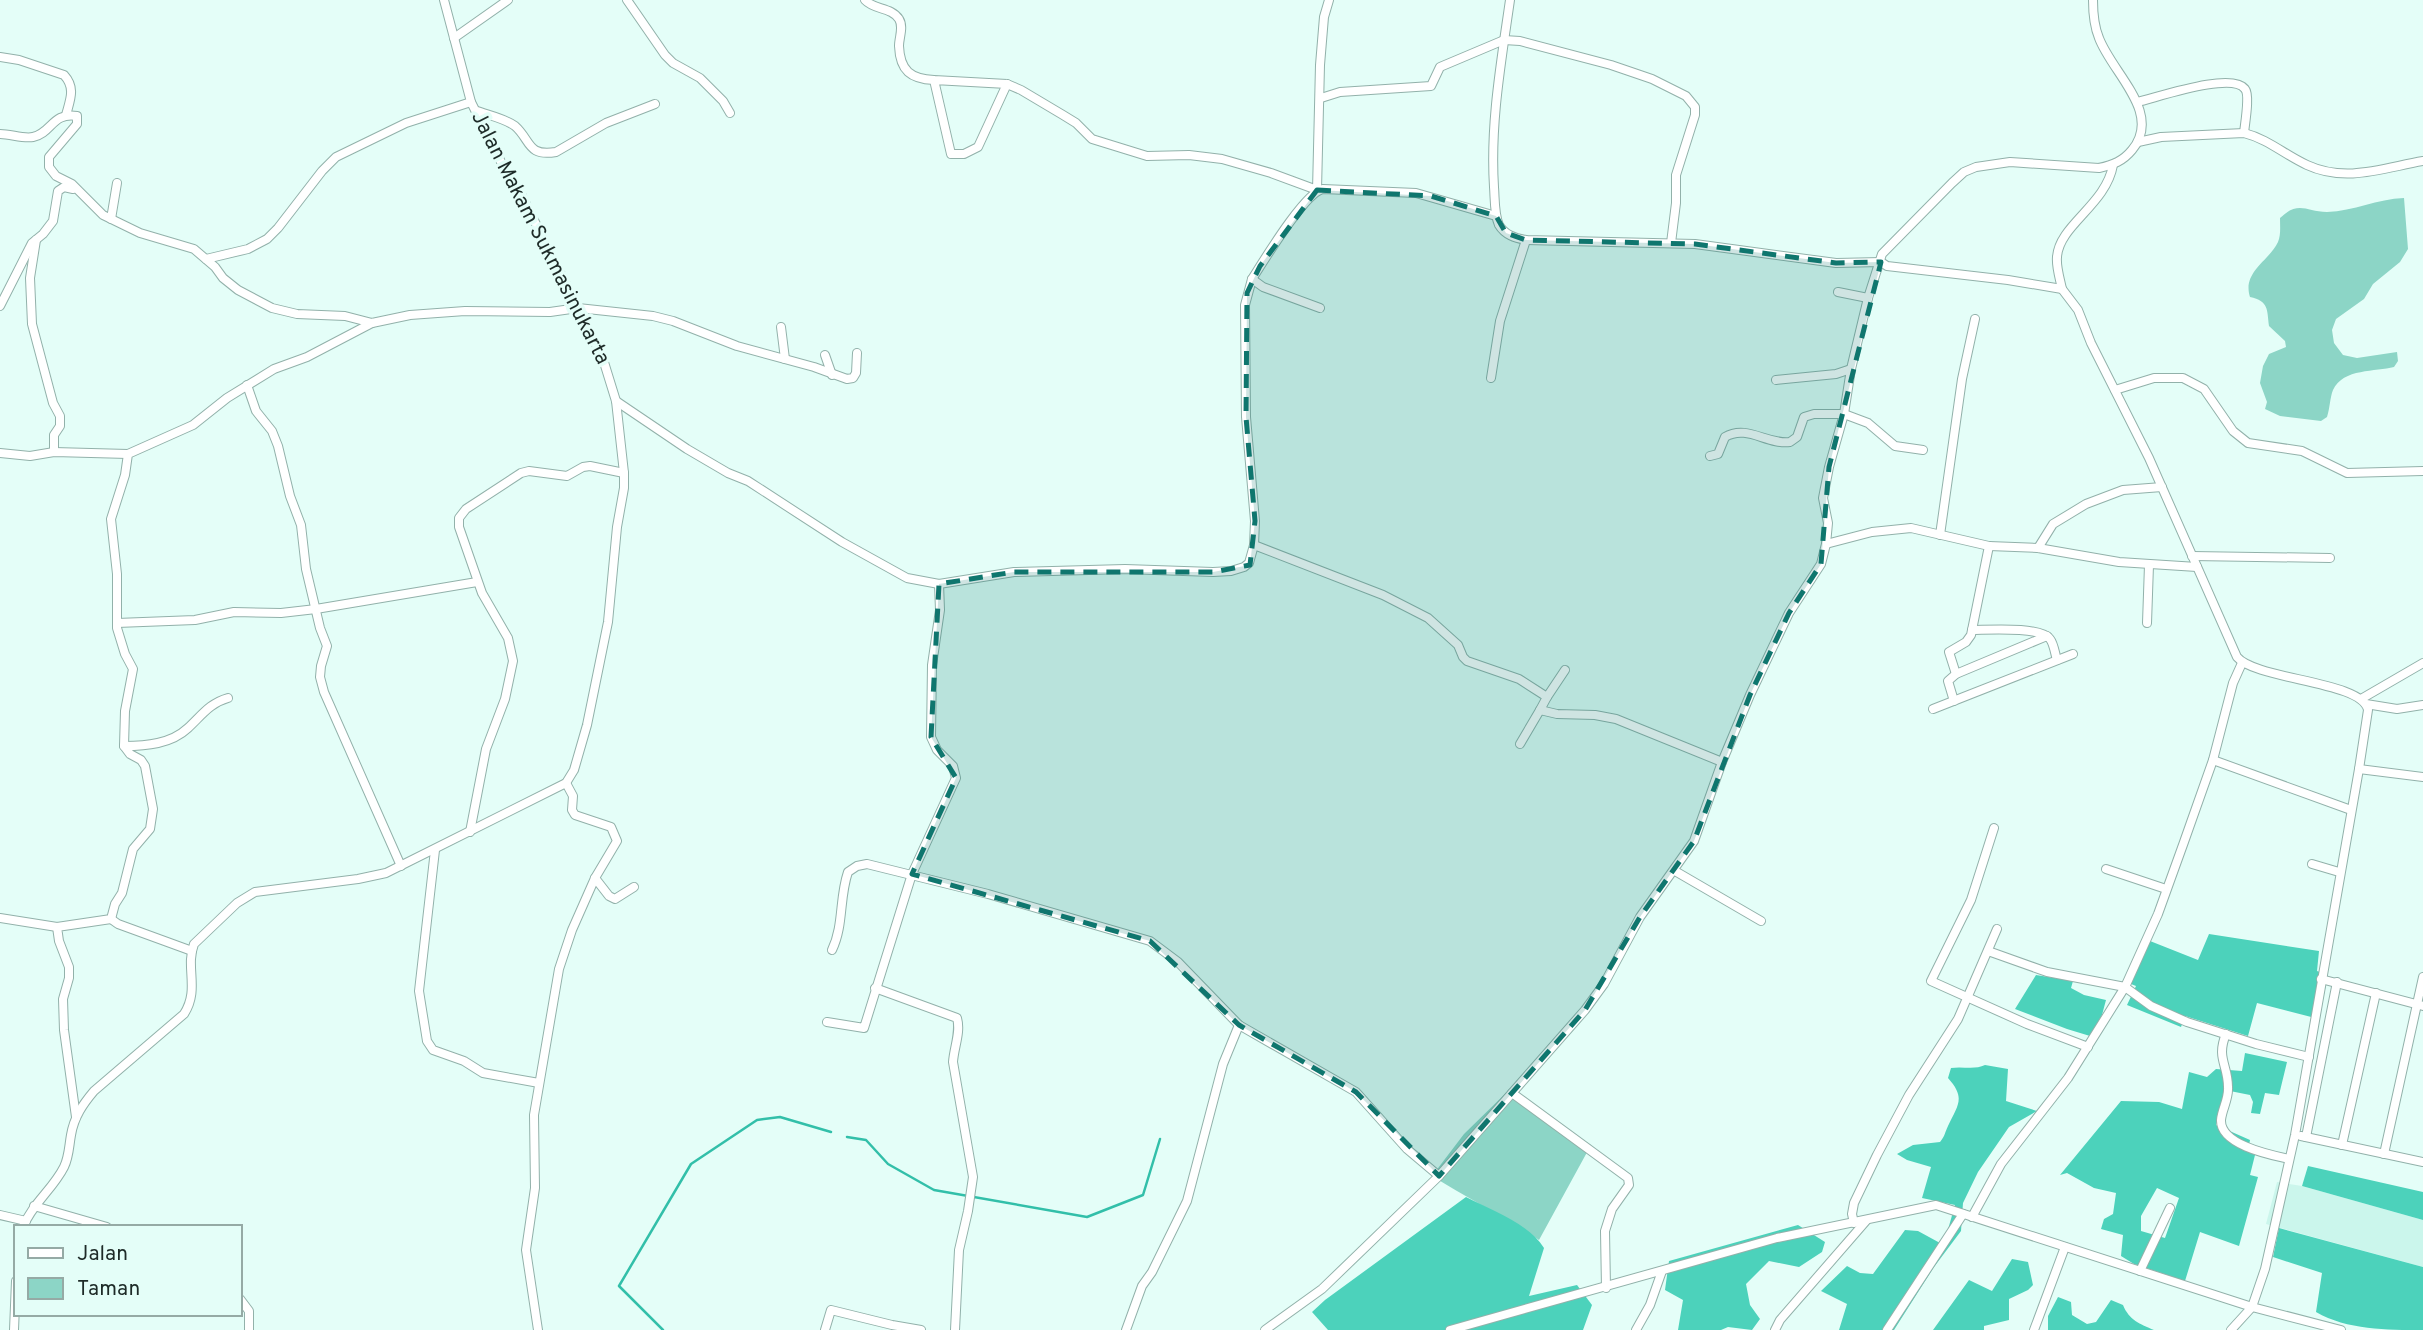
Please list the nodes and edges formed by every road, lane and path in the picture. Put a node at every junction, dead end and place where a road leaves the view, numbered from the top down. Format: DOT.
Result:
graph roads {
  1 [pos="444,0"];
  2 [pos="508,0"];
  3 [pos="627,0"];
  4 [pos="865,0"];
  5 [pos="1329,0"];
  6 [pos="1510,0"];
  7 [pos="2093,0"];
  8 [pos="454,38"];
  9 [pos="1504,40"];
  10 [pos="0,57"];
  11 [pos="934,80"];
  12 [pos="1007,84"];
  13 [pos="1321,98"];
  14 [pos="471,102"];
  15 [pos="2137,102"];
  16 [pos="655,104"];
  17 [pos="477,111"];
  18 [pos="730,113"];
  19 [pos="66,116"];
  20 [pos="2244,133"];
  21 [pos="0,134"];
  22 [pos="2138,142"];
  23 [pos="2423,161"];
  24 [pos="2113,165"];
  25 [pos="117,183"];
  26 [pos="78,190"];
  27 [pos="1317,190"];
  28 [pos="1496,216"];
  29 [pos="111,219"];
  30 [pos="36,240"];
  31 [pos="1526,240"];
  32 [pos="1671,243"];
  33 [pos="206,259"];
  34 [pos="1881,262"];
  35 [pos="1252,279"];
  36 [pos="2062,289"];
  37 [pos="1838,292"];
  38 [pos="1868,298"];
  39 [pos="0,306"];
  40 [pos="578,308"];
  41 [pos="1320,308"];
  42 [pos="1975,319"];
  43 [pos="372,323"];
  44 [pos="781,327"];
  45 [pos="857,353"];
  46 [pos="825,355"];
  47 [pos="785,359"];
  48 [pos="1851,369"];
  49 [pos="832,375"];
  50 [pos="1491,378"];
  51 [pos="1776,380"];
  52 [pos="247,385"];
  53 [pos="2115,390"];
  54 [pos="616,401"];
  55 [pos="1844,414"];
  56 [pos="1923,450"];
  57 [pos="54,452"];
  58 [pos="0,453"];
  59 [pos="128,454"];
  60 [pos="1710,456"];
  61 [pos="2423,471"];
  62 [pos="624,473"];
  63 [pos="2162,487"];
  64 [pos="1940,535"];
  65 [pos="1826,544"];
  66 [pos="1254,545"];
  67 [pos="1989,546"];
  68 [pos="2038,548"];
  69 [pos="2192,556"];
  70 [pos="2330,558"];
  71 [pos="2149,565"];
  72 [pos="2197,567"];
  73 [pos="477,582"];
  74 [pos="939,584"];
  75 [pos="316,609"];
  76 [pos="117,623"];
  77 [pos="2147,623"];
  78 [pos="1972,630"];
  79 [pos="2047,636"];
  80 [pos="2073,654"];
  81 [pos="2057,660"];
  82 [pos="2242,663"];
  83 [pos="2423,663"];
  84 [pos="1565,670"];
  85 [pos="1956,674"];
  86 [pos="1547,697"];
  87 [pos="228,698"];
  88 [pos="1954,701"];
  89 [pos="2363,701"];
  90 [pos="2423,705"];
  91 [pos="1933,709"];
  92 [pos="1540,710"];
  93 [pos="1520,744"];
  94 [pos="124,746"];
  95 [pos="2213,760"];
  96 [pos="1721,762"];
  97 [pos="2358,769"];
  98 [pos="2423,777"];
  99 [pos="566,783"];
  100 [pos="2351,810"];
  101 [pos="1994,828"];
  102 [pos="470,832"];
  103 [pos="435,850"];
  104 [pos="2312,864"];
  105 [pos="401,866"];
  106 [pos="2106,869"];
  107 [pos="1675,871"];
  108 [pos="2339,872"];
  109 [pos="912,873"];
  110 [pos="595,878"];
  111 [pos="634,887"];
  112 [pos="2166,889"];
  113 [pos="0,918"];
  114 [pos="111,919"];
  115 [pos="1761,921"];
  116 [pos="57,927"];
  117 [pos="1997,929"];
  118 [pos="832,950"];
  119 [pos="191,951"];
  120 [pos="1988,951"];
  121 [pos="2423,978"];
  122 [pos="2321,979"];
  123 [pos="2337,982"];
  124 [pos="876,988"];
  125 [pos="2125,988"];
  126 [pos="2376,993"];
  127 [pos="1968,998"];
  128 [pos="2420,1005"];
  129 [pos="2317,1006"];
  130 [pos="2332,1008"];
  131 [pos="827,1023"];
  132 [pos="1239,1025"];
  133 [pos="2225,1034"];
  134 [pos="2088,1047"];
  135 [pos="2309,1057"];
  136 [pos="539,1083"];
  137 [pos="1512,1093"];
  138 [pos="76,1117"];
  139 [pos="2295,1135"];
  140 [pos="2306,1137"];
  141 [pos="2342,1145"];
  142 [pos="2384,1154"];
  143 [pos="2289,1160"];
  144 [pos="2423,1162"];
  145 [pos="1439,1176"];
  146 [pos="34,1206"];
  147 [pos="2170,1208"];
  148 [pos="0,1214"];
  149 [pos="1967,1215"];
  150 [pos="1866,1221"];
  151 [pos="1854,1223"];
  152 [pos="25,1224"];
  153 [pos="100,1225"];
  154 [pos="2065,1247"];
  155 [pos="1662,1271"];
  156 [pos="2140,1271"];
  157 [pos="1606,1288"];
  158 [pos="242,1302"];
  159 [pos="2252,1307"];
  160 [pos="1777,1326"];
  161 [pos="248,1330"];
  162 [pos="538,1330"];
  163 [pos="825,1330"];
  164 [pos="921,1330"];
  165 [pos="956,1330"];
  166 [pos="1126,1330"];
  167 [pos="1265,1330"];
  168 [pos="1450,1330"];
  169 [pos="1636,1330"];
  170 [pos="1788,1330"];
  171 [pos="1887,1330"];
  172 [pos="2034,1330"];
  173 [pos="2231,1330"];
  174 [pos="2342,1330"];
  1 -- 8 [label="street, Jalan Makam Sukmasinukarta"];
  2 -- 8 [label="street"];
  3 -- 18 [label="street"];
  4 -- 11 [label="street"];
  5 -- 13 [label="street"];
  6 -- 9 [label="street"];
  7 -- 15 [label="street"];
  8 -- 14 [label="street, Jalan Makam Sukmasinukarta"];
  9 -- 13 [label="street"];
  9 -- 28 [label="street"];
  9 -- 32 [label="street"];
  10 -- 19 [label="street"];
  11 -- 12 [label="street"];
  11 -- 12 [label="street"];
  12 -- 27 [label="street"];
  13 -- 27 [label="street"];
  14 -- 17 [label="street, Jalan Makam Sukmasinukarta"];
  14 -- 33 [label="street"];
  15 -- 20 [label="street"];
  15 -- 22 [label="street"];
  16 -- 17 [label="street"];
  17 -- 40 [label="street, Jalan Makam Sukmasinukarta"];
  19 -- 21 [label="street"];
  19 -- 26 [label="street"];
  20 -- 22 [label="street"];
  20 -- 23 [label="street"];
  22 -- 24 [label="street"];
  24 -- 34 [label="street"];
  24 -- 36 [label="street"];
  25 -- 29 [label="street"];
  26 -- 29 [label="street"];
  26 -- 30 [label="street"];
  27 -- 28 [label="street"];
  27 -- 35 [label="street"];
  28 -- 31 [label="street"];
  29 -- 33 [label="street"];
  30 -- 39 [label="street"];
  30 -- 57 [label="street"];
  31 -- 32 [label="street"];
  31 -- 50 [label="street"];
  32 -- 34 [label="street"];
  33 -- 43 [label="street"];
  34 -- 36 [label="street"];
  34 -- 38 [label="street"];
  35 -- 41 [label="street"];
  35 -- 66 [label="street"];
  36 -- 53 [label="street"];
  37 -- 38 [label="street"];
  38 -- 48 [label="street"];
  40 -- 43 [label="street"];
  40 -- 47 [label="street"];
  40 -- 54 [label="street, Jalan Makam Sukmasinukarta"];
  42 -- 64 [label="street"];
  43 -- 52 [label="street"];
  44 -- 47 [label="street"];
  45 -- 49 [label="street"];
  46 -- 49 [label="street"];
  47 -- 49 [label="street"];
  48 -- 51 [label="street"];
  48 -- 55 [label="street"];
  52 -- 59 [label="street"];
  52 -- 75 [label="street"];
  53 -- 61 [label="street"];
  53 -- 63 [label="street"];
  54 -- 62 [label="street, Jalan Makam Sukmasinukarta"];
  54 -- 74 [label="street"];
  55 -- 56 [label="street"];
  55 -- 60 [label="street"];
  55 -- 65 [label="street"];
  57 -- 58 [label="street"];
  57 -- 59 [label="street"];
  59 -- 76 [label="street"];
  62 -- 73 [label="street"];
  62 -- 99 [label="street, Jalan Makam Sukmasinukarta"];
  63 -- 68 [label="street"];
  63 -- 69 [label="street"];
  64 -- 65 [label="street"];
  64 -- 67 [label="street"];
  65 -- 96 [label="street"];
  66 -- 74 [label="street"];
  66 -- 86 [label="street"];
  67 -- 68 [label="street"];
  67 -- 78 [label="street"];
  68 -- 71 [label="street"];
  69 -- 70 [label="street"];
  69 -- 72 [label="street"];
  71 -- 72 [label="street"];
  71 -- 77 [label="street"];
  72 -- 82 [label="street"];
  73 -- 75 [label="street"];
  73 -- 102 [label="street"];
  74 -- 109 [label="street"];
  75 -- 76 [label="street"];
  75 -- 105 [label="street"];
  76 -- 94 [label="street"];
  78 -- 79 [label="street"];
  78 -- 85 [label="street"];
  79 -- 81 [label="street"];
  79 -- 85 [label="street"];
  80 -- 81 [label="street"];
  81 -- 88 [label="street"];
  82 -- 89 [label="street"];
  82 -- 95 [label="street"];
  83 -- 89 [label="street"];
  84 -- 86 [label="street"];
  85 -- 88 [label="street"];
  86 -- 92 [label="street"];
  87 -- 94 [label="street"];
  88 -- 91 [label="street"];
  89 -- 90 [label="street"];
  89 -- 97 [label="street"];
  92 -- 93 [label="street"];
  92 -- 96 [label="street"];
  94 -- 114 [label="street"];
  95 -- 100 [label="street"];
  95 -- 112 [label="street"];
  96 -- 107 [label="street"];
  97 -- 98 [label="street"];
  97 -- 100 [label="street"];
  99 -- 102 [label="street"];
  99 -- 110 [label="street"];
  100 -- 108 [label="street"];
  101 -- 127 [label="street"];
  102 -- 103 [label="street"];
  103 -- 105 [label="street"];
  103 -- 136 [label="street"];
  104 -- 108 [label="street"];
  105 -- 119 [label="street"];
  106 -- 112 [label="street"];
  107 -- 115 [label="street"];
  107 -- 137 [label="street"];
  108 -- 122 [label="street"];
  109 -- 118 [label="street"];
  109 -- 124 [label="street"];
  109 -- 132 [label="street"];
  110 -- 111 [label="street"];
  110 -- 136 [label="street"];
  112 -- 125 [label="street"];
  113 -- 116 [label="street"];
  114 -- 116 [label="street"];
  114 -- 119 [label="street"];
  116 -- 138 [label="street"];
  117 -- 120 [label="street"];
  119 -- 138 [label="street"];
  120 -- 125 [label="street"];
  120 -- 127 [label="street"];
  121 -- 128 [label="street"];
  122 -- 123 [label="street"];
  122 -- 129 [label="street"];
  123 -- 126 [label="street"];
  123 -- 130 [label="street"];
  124 -- 131 [label="street"];
  124 -- 165 [label="street"];
  125 -- 133 [label="street"];
  125 -- 134 [label="street"];
  126 -- 128 [label="street"];
  126 -- 141 [label="street"];
  127 -- 134 [label="street"];
  127 -- 151 [label="street"];
  128 -- 142 [label="street"];
  129 -- 130 [label="street"];
  129 -- 135 [label="street"];
  130 -- 140 [label="street"];
  132 -- 145 [label="street"];
  132 -- 166 [label="street"];
  133 -- 135 [label="street"];
  133 -- 143 [label="street"];
  134 -- 149 [label="street"];
  135 -- 139 [label="street"];
  136 -- 162 [label="street"];
  137 -- 145 [label="street"];
  137 -- 157 [label="street"];
  138 -- 146 [label="street"];
  139 -- 140 [label="street"];
  139 -- 143 [label="street"];
  140 -- 141 [label="street"];
  141 -- 142 [label="street"];
  142 -- 144 [label="street"];
  143 -- 159 [label="street"];
  145 -- 167 [label="street"];
  146 -- 152 [label="street"];
  146 -- 153 [label="street"];
  147 -- 156 [label="street"];
  148 -- 152 [label="street"];
  149 -- 150 [label="street"];
  149 -- 154 [label="street"];
  149 -- 171 [label="street"];
  150 -- 151 [label="street"];
  150 -- 160 [label="street"];
  151 -- 155 [label="street"];
  154 -- 156 [label="street"];
  154 -- 172 [label="street"];
  155 -- 157 [label="street"];
  155 -- 169 [label="street"];
  156 -- 159 [label="street"];
  157 -- 168 [label="street"];
  158 -- 161 [label="street"];
  159 -- 173 [label="street"];
  159 -- 174 [label="street"];
  160 -- 170 [label="street"];
  163 -- 164 [label="street"];
}
